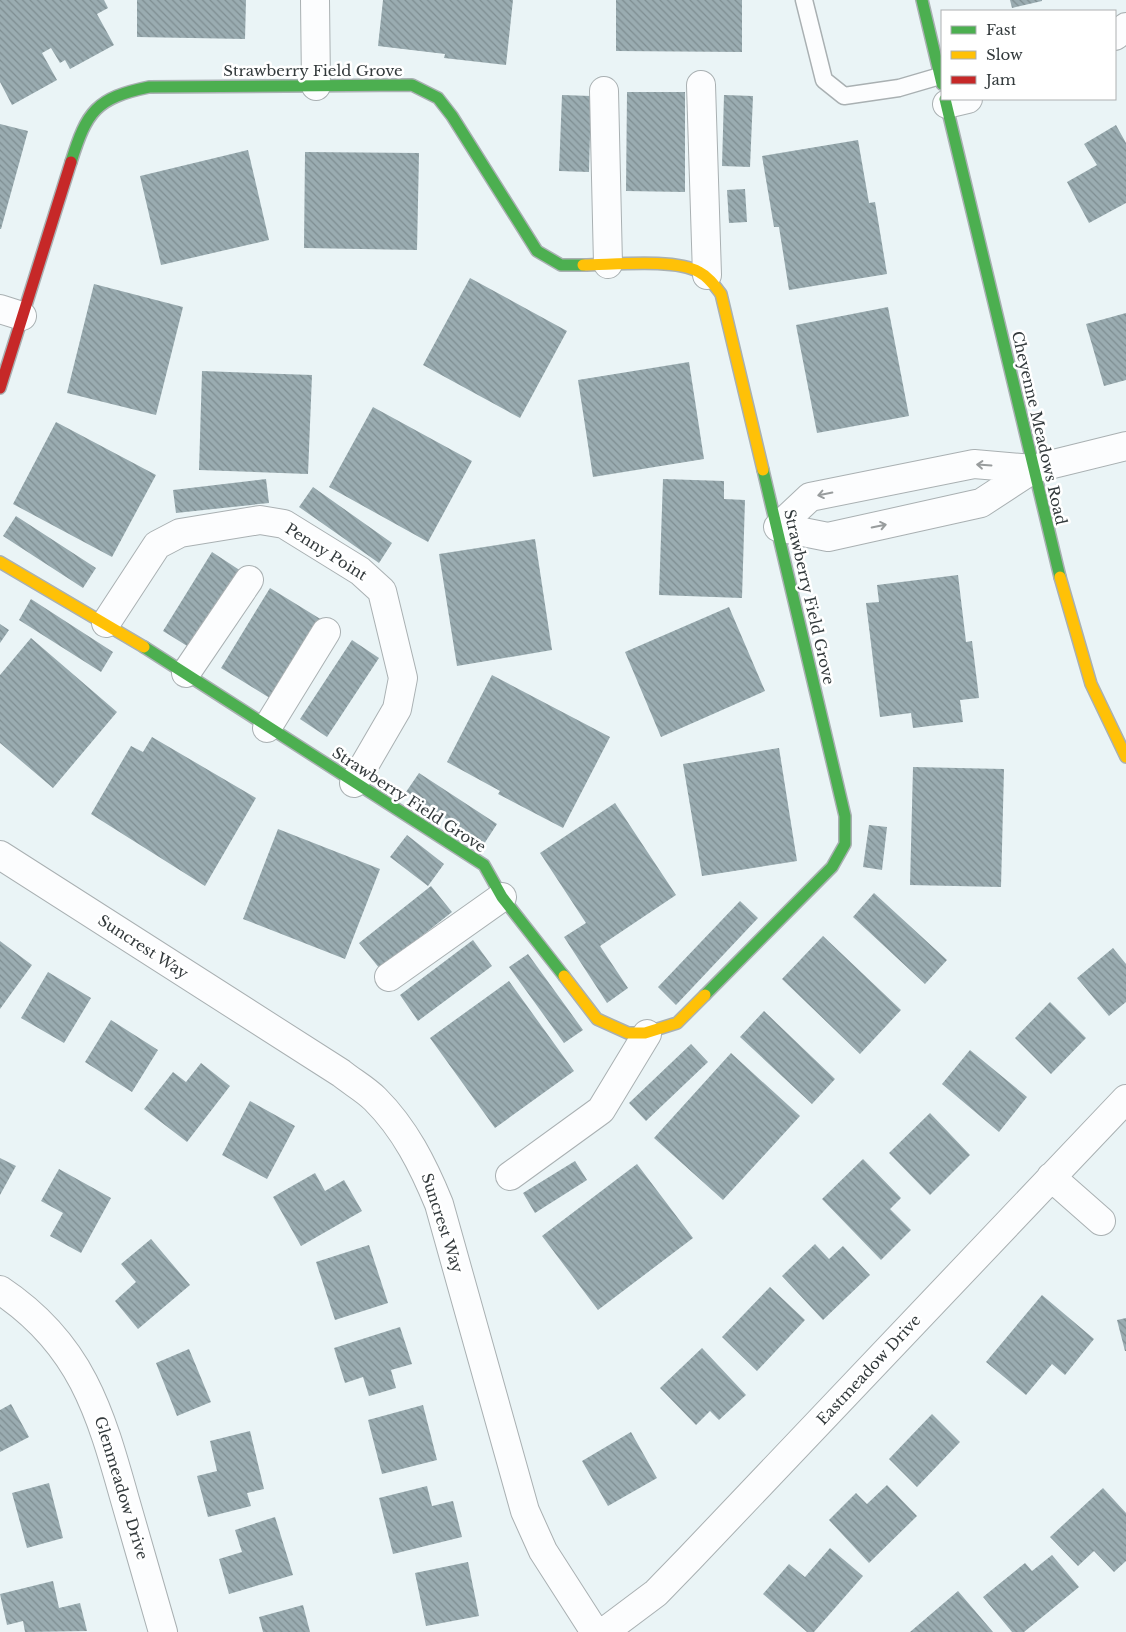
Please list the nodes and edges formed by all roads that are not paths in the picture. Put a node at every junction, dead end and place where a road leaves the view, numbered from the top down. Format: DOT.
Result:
graph roads {
  1 [pos="315,0"];
  2 [pos="804,0"];
  3 [pos="922,0"];
  4 [pos="1126,27"];
  5 [pos="1116,35"];
  6 [pos="941,67"];
  7 [pos="701,85"];
  8 [pos="316,86"];
  9 [pos="604,91"];
  10 [pos="941,91"];
  11 [pos="950,100"];
  12 [pos="608,264"];
  13 [pos="707,275"];
  14 [pos="11,313"];
  15 [pos="0,388"];
  16 [pos="1126,446"];
  17 [pos="1033,469"];
  18 [pos="904,479"];
  19 [pos="915,518"];
  20 [pos="778,527"];
  21 [pos="0,563"];
  22 [pos="249,580"];
  23 [pos="106,623"];
  24 [pos="326,632"];
  25 [pos="186,673"];
  26 [pos="267,728"];
  27 [pos="1126,757"];
  28 [pos="354,783"];
  29 [pos="0,855"];
  30 [pos="502,897"];
  31 [pos="390,977"];
  32 [pos="647,1034"];
  33 [pos="1126,1099"];
  34 [pos="510,1176"];
  35 [pos="1051,1177"];
  36 [pos="1101,1221"];
  37 [pos="0,1290"];
  38 [pos="163,1632"];
  39 [pos="594,1632"];
  40 [pos="604,1632"];
  1 -- 8 [label="street"];
  2 -- 10 [label="lane"];
  3 -- 6 [label="street, Cheyenne Meadows Road"];
  4 -- 5 [label="street"];
  7 -- 13 [label="street"];
  8 -- 12 [label="street, Strawberry Field Grove"];
  8 -- 14 [label="street, Strawberry Field Grove"];
  9 -- 12 [label="street"];
  11 -- 17 [label="street, Cheyenne Meadows Road"];
  12 -- 13 [label="street, Strawberry Field Grove"];
  13 -- 20 [label="street, Strawberry Field Grove"];
  14 -- 15 [label="street, Strawberry Field Grove"];
  16 -- 17 [label="street"];
  17 -- 18 [label="street, one-way"];
  17 -- 19 [label="street"];
  17 -- 27 [label="street, Cheyenne Meadows Road"];
  18 -- 19 [label="street"];
  18 -- 20 [label="street, one-way"];
  20 -- 19 [label="street, one-way"];
  20 -- 32 [label="street, Strawberry Field Grove"];
  21 -- 23 [label="street, Strawberry Field Grove"];
  22 -- 25 [label="street"];
  23 -- 25 [label="street, Strawberry Field Grove"];
  23 -- 28 [label="street, Penny Point"];
  24 -- 26 [label="street"];
  25 -- 26 [label="street, Strawberry Field Grove"];
  26 -- 28 [label="street, Strawberry Field Grove"];
  28 -- 30 [label="street, Strawberry Field Grove"];
  29 -- 39 [label="street, Suncrest Way"];
  30 -- 31 [label="street"];
  30 -- 32 [label="street, Strawberry Field Grove"];
  32 -- 34 [label="street"];
  33 -- 35 [label="street, Eastmeadow Drive"];
  35 -- 36 [label="street"];
  35 -- 40 [label="street, Eastmeadow Drive"];
  37 -- 38 [label="street, Glenmeadow Drive"];
}
